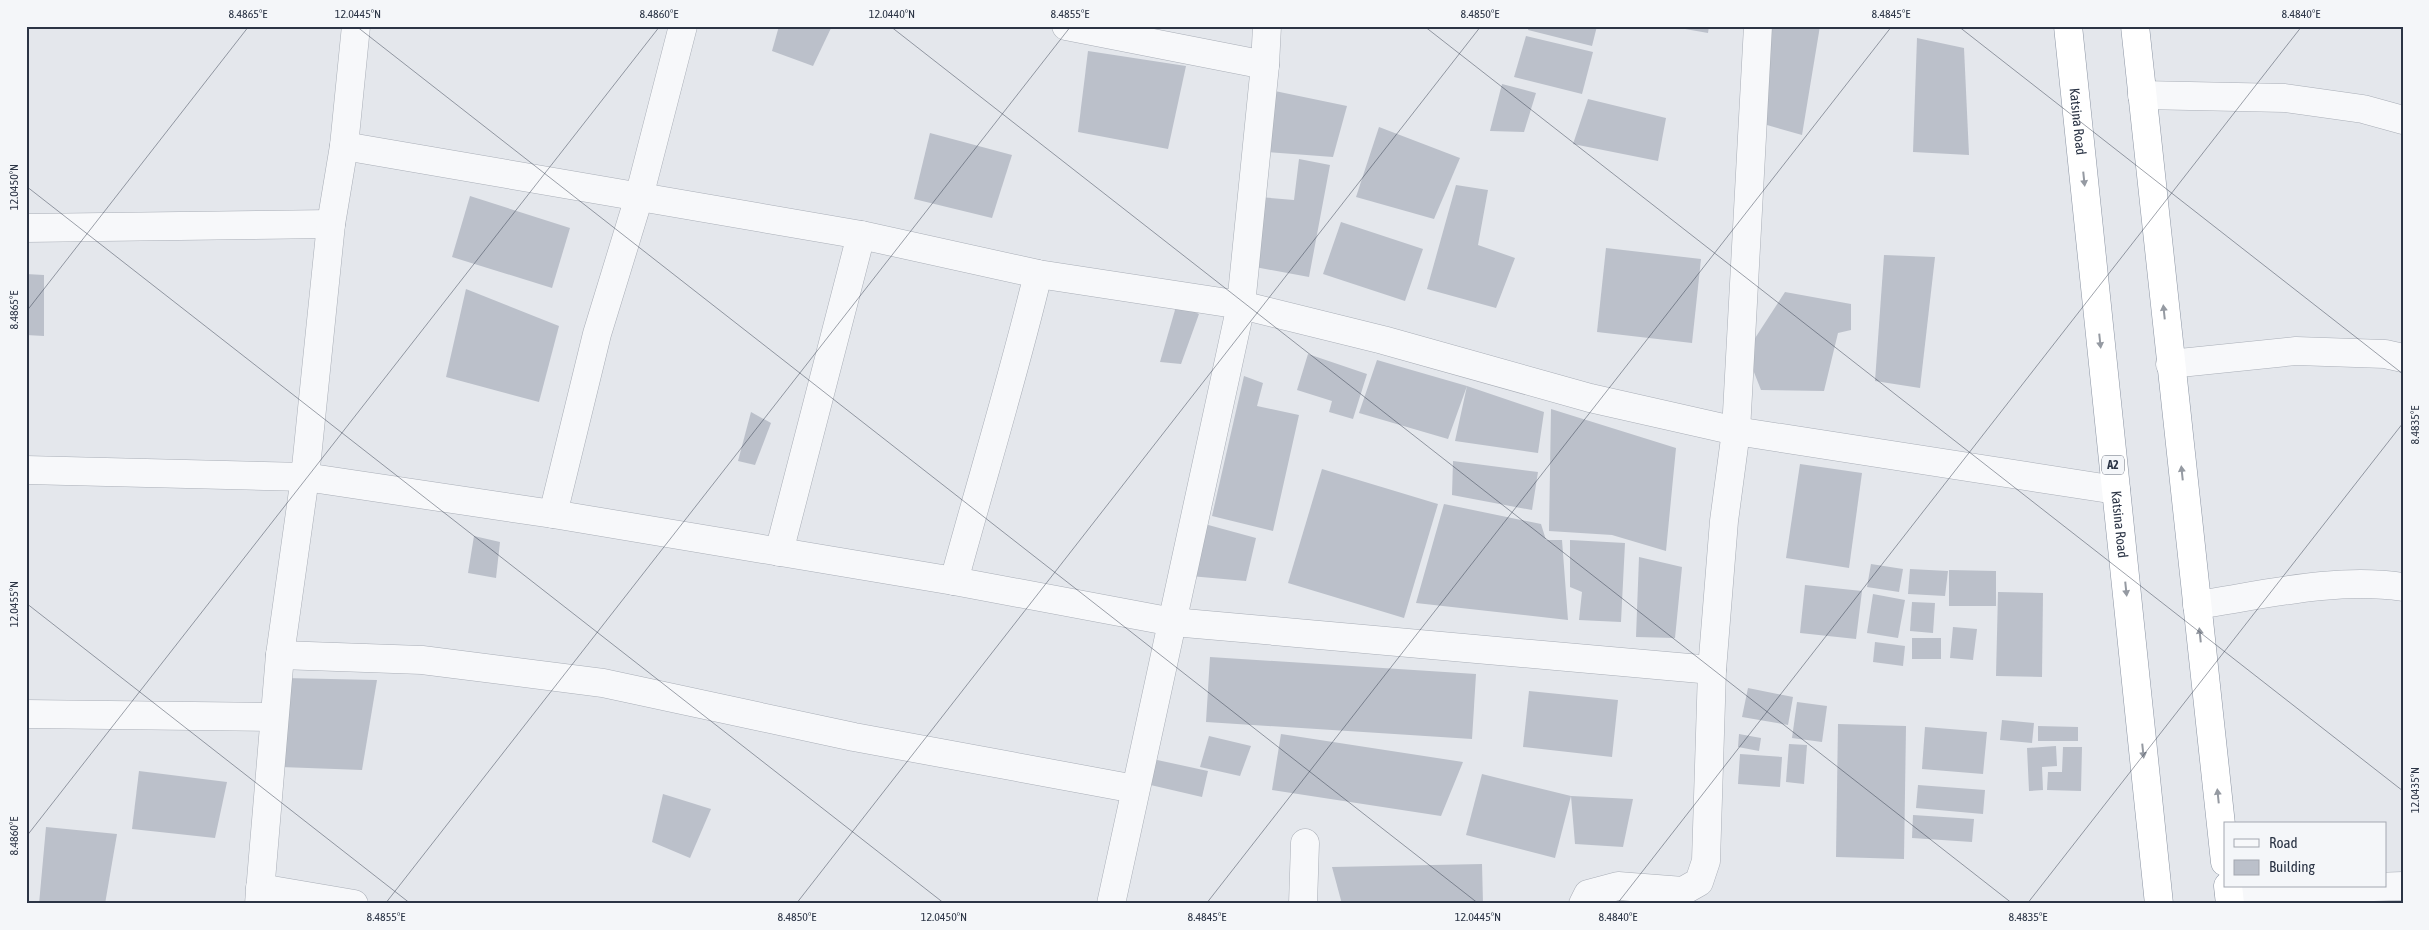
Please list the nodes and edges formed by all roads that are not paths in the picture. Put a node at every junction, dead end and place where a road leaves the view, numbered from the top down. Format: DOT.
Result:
graph roads {
  1 [pos="356,26"];
  2 [pos="683,26"];
  3 [pos="1066,26"];
  4 [pos="1266,26"];
  5 [pos="1758,26"];
  6 [pos="2068,26"];
  7 [pos="2135,26"];
  8 [pos="1265,65"];
  9 [pos="2142,95"];
  10 [pos="2403,120"];
  11 [pos="344,146"];
  12 [pos="639,197"];
  13 [pos="332,224"];
  14 [pos="26,228"];
  15 [pos="860,235"];
  16 [pos="1038,274"];
  17 [pos="1241,305"];
  18 [pos="2403,358"];
  19 [pos="2170,364"];
  20 [pos="1736,431"];
  21 [pos="26,470"];
  22 [pos="305,477"];
  23 [pos="2116,490"];
  24 [pos="553,514"];
  25 [pos="780,552"];
  26 [pos="954,581"];
  27 [pos="2403,587"];
  28 [pos="2197,605"];
  29 [pos="1173,622"];
  30 [pos="280,655"];
  31 [pos="1712,670"];
  32 [pos="26,714"];
  33 [pos="274,717"];
  34 [pos="1135,789"];
  35 [pos="1305,843"];
  36 [pos="2224,853"];
  37 [pos="2403,886"];
  38 [pos="2386,887"];
  39 [pos="2360,888"];
  40 [pos="2229,894"];
  41 [pos="259,896"];
  42 [pos="354,904"];
  43 [pos="1111,904"];
  44 [pos="1303,904"];
  45 [pos="1583,904"];
  46 [pos="2159,904"];
  1 -- 11 [label="street"];
  2 -- 12 [label="street"];
  3 -- 8 [label="street"];
  4 -- 8 [label="street"];
  5 -- 20 [label="street"];
  6 -- 23 [label="highway, Katsina Road / A2, one-way"];
  7 -- 9 [label="highway"];
  8 -- 17 [label="street"];
  9 -- 10 [label="street"];
  19 -- 9 [label="highway, one-way"];
  11 -- 12 [label="street"];
  11 -- 13 [label="street"];
  12 -- 15 [label="street"];
  12 -- 24 [label="street"];
  13 -- 14 [label="street"];
  13 -- 22 [label="street"];
  15 -- 16 [label="street"];
  15 -- 25 [label="street"];
  16 -- 17 [label="street"];
  16 -- 26 [label="street"];
  17 -- 20 [label="street"];
  17 -- 29 [label="street"];
  18 -- 19 [label="street"];
  28 -- 19 [label="highway, one-way"];
  20 -- 23 [label="street"];
  20 -- 31 [label="street"];
  21 -- 22 [label="street"];
  22 -- 24 [label="street"];
  22 -- 30 [label="street"];
  23 -- 46 [label="highway, Katsina Road / A2, one-way"];
  24 -- 25 [label="street"];
  25 -- 26 [label="street"];
  26 -- 29 [label="street"];
  27 -- 28 [label="street"];
  36 -- 28 [label="highway, one-way"];
  29 -- 31 [label="street"];
  29 -- 34 [label="street"];
  30 -- 33 [label="street"];
  30 -- 34 [label="street"];
  31 -- 45 [label="street"];
  32 -- 33 [label="street"];
  33 -- 41 [label="street"];
  34 -- 43 [label="street"];
  35 -- 44 [label="street"];
  37 -- 38 [label="street"];
  39 -- 40 [label="street"];
  41 -- 42 [label="street"];
}
